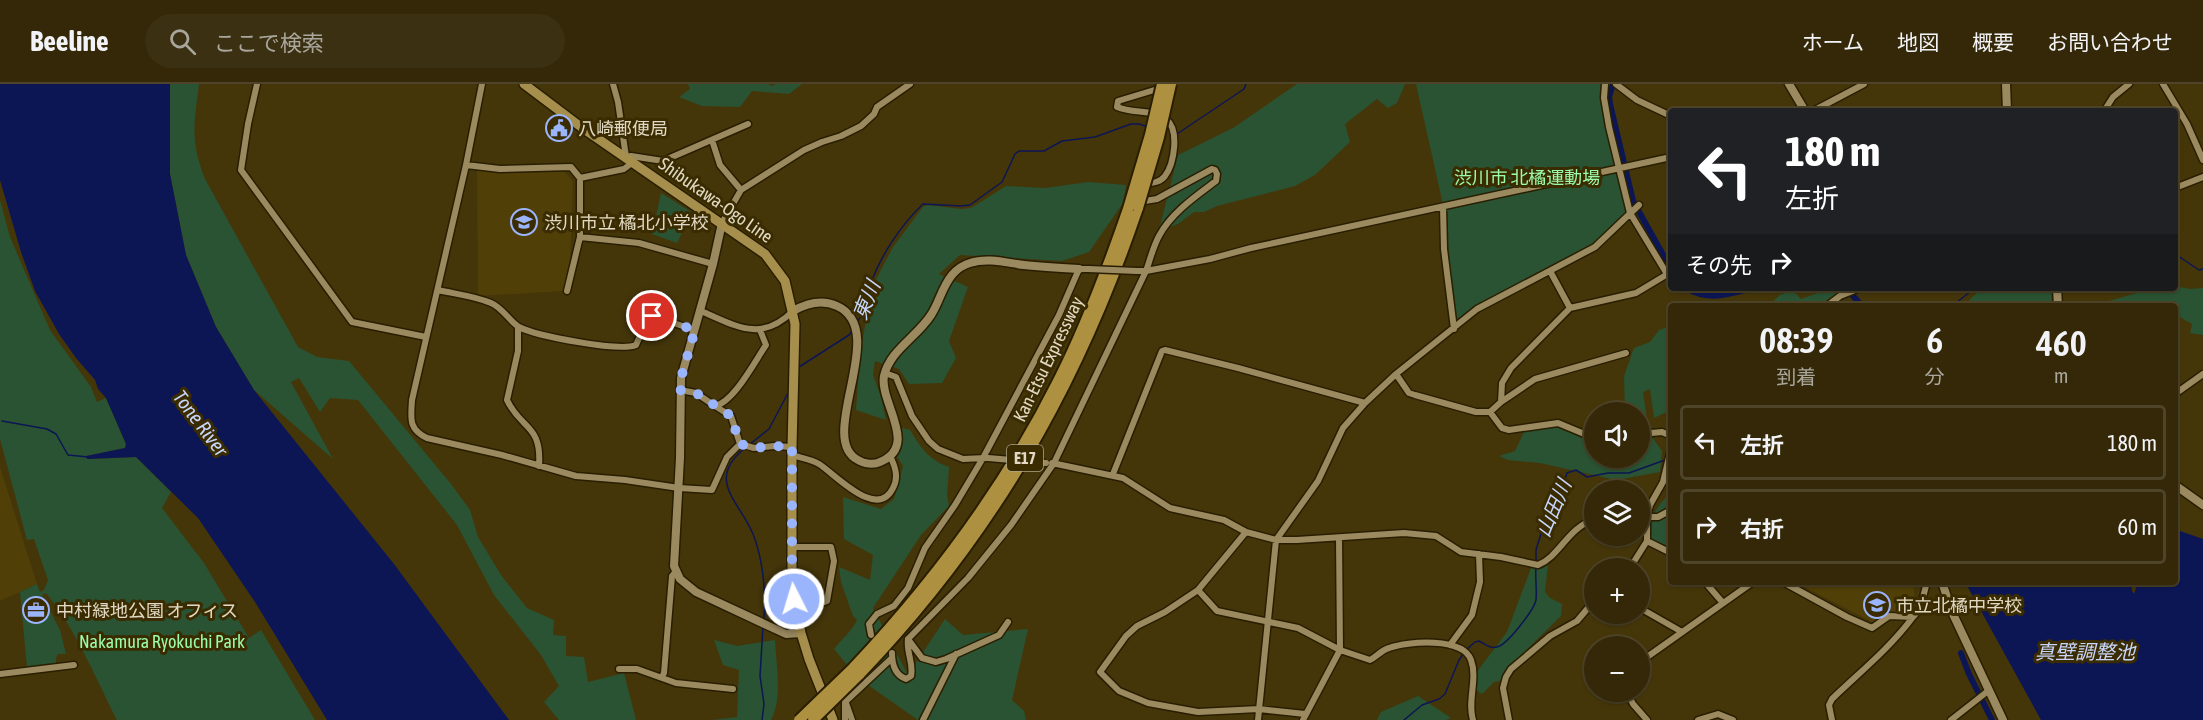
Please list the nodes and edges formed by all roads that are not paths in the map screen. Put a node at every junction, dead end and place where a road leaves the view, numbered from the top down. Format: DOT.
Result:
graph roads {
  1 [pos="257,84"];
  2 [pos="482,84"];
  3 [pos="524,84"];
  4 [pos="910,84"];
  5 [pos="1162,84"];
  6 [pos="1171,84"];
  7 [pos="1605,84"];
  8 [pos="1617,84"];
  9 [pos="1789,84"];
  10 [pos="1864,84"];
  11 [pos="2006,84"];
  12 [pos="2129,84"];
  13 [pos="2163,84"];
  14 [pos="614,85"];
  15 [pos="1803,108"];
  16 [pos="1819,108"];
  17 [pos="2007,108"];
  18 [pos="2106,108"];
  19 [pos="2177,108"];
  20 [pos="2178,109"];
  21 [pos="1668,115"];
  22 [pos="748,124"];
  23 [pos="712,140"];
  24 [pos="1668,158"];
  25 [pos="629,160"];
  26 [pos="2203,160"];
  27 [pos="466,165"];
  28 [pos="1619,168"];
  29 [pos="2203,177"];
  30 [pos="580,178"];
  31 [pos="2178,187"];
  32 [pos="741,190"];
  33 [pos="1639,205"];
  34 [pos="1443,207"];
  35 [pos="1133,209"];
  36 [pos="1630,213"];
  37 [pos="722,223"];
  38 [pos="580,237"];
  39 [pos="713,264"];
  40 [pos="1084,269"];
  41 [pos="1146,271"];
  42 [pos="1550,271"];
  43 [pos="1668,271"];
  44 [pos="1668,274"];
  45 [pos="438,290"];
  46 [pos="567,291"];
  47 [pos="1852,291"];
  48 [pos="1831,303"];
  49 [pos="1570,308"];
  50 [pos="701,311"];
  51 [pos="793,311"];
  52 [pos="518,327"];
  53 [pos="1454,329"];
  54 [pos="695,330"];
  55 [pos="760,330"];
  56 [pos="426,337"];
  57 [pos="1626,353"];
  58 [pos="885,373"];
  59 [pos="1396,374"];
  60 [pos="2203,374"];
  61 [pos="680,390"];
  62 [pos="2178,392"];
  63 [pos="1365,402"];
  64 [pos="1500,402"];
  65 [pos="715,406"];
  66 [pos="1490,412"];
  67 [pos="1650,433"];
  68 [pos="1584,434"];
  69 [pos="1668,435"];
  70 [pos="745,445"];
  71 [pos="792,451"];
  72 [pos="890,456"];
  73 [pos="986,458"];
  74 [pos="1668,462"];
  75 [pos="1054,463"];
  76 [pos="539,466"];
  77 [pos="1113,474"];
  78 [pos="2178,487"];
  79 [pos="679,488"];
  80 [pos="1650,505"];
  81 [pos="2203,505"];
  82 [pos="1668,512"];
  83 [pos="1650,518"];
  84 [pos="1584,523"];
  85 [pos="1246,532"];
  86 [pos="1339,538"];
  87 [pos="1276,540"];
  88 [pos="1650,542"];
  89 [pos="792,547"];
  90 [pos="1668,552"];
  91 [pos="1479,554"];
  92 [pos="676,571"];
  93 [pos="793,585"];
  94 [pos="1708,585"];
  95 [pos="1749,585"];
  96 [pos="1788,585"];
  97 [pos="1926,585"];
  98 [pos="1943,585"];
  99 [pos="1198,590"];
  100 [pos="1723,603"];
  101 [pos="1584,613"];
  102 [pos="1650,614"];
  103 [pos="1912,617"];
  104 [pos="1008,622"];
  105 [pos="1268,623"];
  106 [pos="1682,632"];
  107 [pos="801,633"];
  108 [pos="871,635"];
  109 [pos="908,639"];
  110 [pos="1450,645"];
  111 [pos="1340,650"];
  112 [pos="956,654"];
  113 [pos="1650,655"];
  114 [pos="74,665"];
  115 [pos="619,669"];
  116 [pos="856,672"];
  117 [pos="0,674"];
  118 [pos="662,677"];
  119 [pos="733,689"];
  120 [pos="1988,691"];
  121 [pos="845,702"];
  122 [pos="1632,702"];
  123 [pos="1259,709"];
  124 [pos="1304,717"];
  125 [pos="799,720"];
  126 [pos="813,720"];
  127 [pos="833,720"];
  128 [pos="844,720"];
  129 [pos="852,720"];
  130 [pos="923,720"];
  131 [pos="1258,720"];
  132 [pos="1473,720"];
  133 [pos="1509,720"];
  134 [pos="1647,720"];
  135 [pos="1698,720"];
  136 [pos="1733,720"];
  137 [pos="1832,720"];
  138 [pos="1951,720"];
  139 [pos="2003,720"];
  1 -- 56 [label="street"];
  2 -- 27 [label="street"];
  3 -- 25 [label="main road, Shibukawa-Ogo Line"];
  4 -- 32 [label="street"];
  5 -- 35 [label="highway, Kan-Etsu Expressway / E17, bridge"];
  6 -- 35 [label="highway, Kan-Etsu Expressway / E17, bridge"];
  6 -- 41 [label="street"];
  7 -- 28 [label="street"];
  8 -- 21 [label="street"];
  9 -- 15 [label="street"];
  10 -- 16 [label="street"];
  11 -- 17 [label="street"];
  12 -- 18 [label="street"];
  13 -- 19 [label="street"];
  14 -- 25 [label="street"];
  20 -- 26 [label="street"];
  22 -- 23 [label="street"];
  23 -- 25 [label="street"];
  23 -- 32 [label="street"];
  24 -- 28 [label="street"];
  25 -- 30 [label="street"];
  25 -- 37 [label="main road, Shibukawa-Ogo Line"];
  27 -- 30 [label="street"];
  27 -- 45 [label="street"];
  28 -- 34 [label="street"];
  28 -- 36 [label="street"];
  29 -- 31 [label="street"];
  30 -- 38 [label="street"];
  32 -- 37 [label="street"];
  33 -- 36 [label="street"];
  34 -- 41 [label="street"];
  34 -- 53 [label="street"];
  35 -- 116 [label="highway, Kan-Etsu Expressway / E17"];
  36 -- 42 [label="street"];
  36 -- 43 [label="street"];
  37 -- 39 [label="street"];
  37 -- 51 [label="main road, Shibukawa-Ogo Line"];
  38 -- 39 [label="street"];
  38 -- 46 [label="street"];
  39 -- 50 [label="street"];
  40 -- 41 [label="street, bridge"];
  40 -- 58 [label="street"];
  40 -- 73 [label="street"];
  41 -- 75 [label="street"];
  42 -- 49 [label="street"];
  42 -- 53 [label="street"];
  44 -- 49 [label="street"];
  45 -- 52 [label="street"];
  45 -- 56 [label="street"];
  47 -- 48 [label="street"];
  49 -- 64 [label="street"];
  50 -- 54 [label="street"];
  50 -- 55 [label="street"];
  51 -- 55 [label="street"];
  51 -- 71 [label="main road, Shibukawa-Ogo Line"];
  51 -- 72 [label="street"];
  52 -- 54 [label="street"];
  52 -- 76 [label="street"];
  53 -- 59 [label="street"];
  54 -- 61 [label="street"];
  55 -- 65 [label="street"];
  56 -- 76 [label="street"];
  57 -- 64 [label="street"];
  58 -- 72 [label="street"];
  58 -- 73 [label="street"];
  59 -- 63 [label="street"];
  59 -- 66 [label="street"];
  60 -- 62 [label="street"];
  61 -- 65 [label="street"];
  61 -- 79 [label="street"];
  63 -- 77 [label="street"];
  63 -- 87 [label="street"];
  64 -- 66 [label="street"];
  65 -- 70 [label="street"];
  66 -- 68 [label="street"];
  67 -- 69 [label="street"];
  70 -- 71 [label="street"];
  70 -- 79 [label="street"];
  71 -- 72 [label="street"];
  71 -- 89 [label="main road"];
  73 -- 75 [label="street, bridge"];
  73 -- 108 [label="street"];
  74 -- 80 [label="street"];
  75 -- 77 [label="street"];
  75 -- 109 [label="street"];
  76 -- 79 [label="street"];
  77 -- 85 [label="street"];
  78 -- 81 [label="street"];
  79 -- 92 [label="street"];
  82 -- 83 [label="street"];
  84 -- 91 [label="street"];
  85 -- 87 [label="street"];
  85 -- 99 [label="street"];
  86 -- 87 [label="street"];
  86 -- 91 [label="street"];
  86 -- 111 [label="street"];
  87 -- 105 [label="street"];
  88 -- 90 [label="street"];
  89 -- 93 [label="main road"];
  89 -- 93 [label="street"];
  91 -- 110 [label="street"];
  92 -- 107 [label="street"];
  92 -- 118 [label="street"];
  93 -- 107 [label="main road"];
  94 -- 100 [label="street"];
  95 -- 100 [label="street"];
  96 -- 103 [label="street"];
  97 -- 103 [label="street"];
  98 -- 120 [label="street"];
  99 -- 105 [label="street"];
  99 -- 123 [label="street"];
  100 -- 106 [label="street"];
  101 -- 133 [label="street"];
  102 -- 106 [label="street"];
  103 -- 137 [label="street"];
  104 -- 112 [label="street"];
  105 -- 111 [label="street"];
  105 -- 123 [label="street"];
  106 -- 113 [label="street"];
  107 -- 127 [label="main road"];
  109 -- 112 [label="street"];
  109 -- 121 [label="street"];
  110 -- 111 [label="street"];
  110 -- 132 [label="street"];
  111 -- 124 [label="street"];
  112 -- 130 [label="street"];
  114 -- 117 [label="street"];
  115 -- 118 [label="street"];
  116 -- 125 [label="highway, Kan-Etsu Expressway / E17, bridge"];
  116 -- 126 [label="highway, Kan-Etsu Expressway / E17, bridge"];
  118 -- 119 [label="street"];
  120 -- 138 [label="street"];
  120 -- 139 [label="street"];
  121 -- 128 [label="street"];
  121 -- 129 [label="street"];
  122 -- 134 [label="street"];
  123 -- 124 [label="street"];
  123 -- 131 [label="street"];
  135 -- 136 [label="street"];
}
